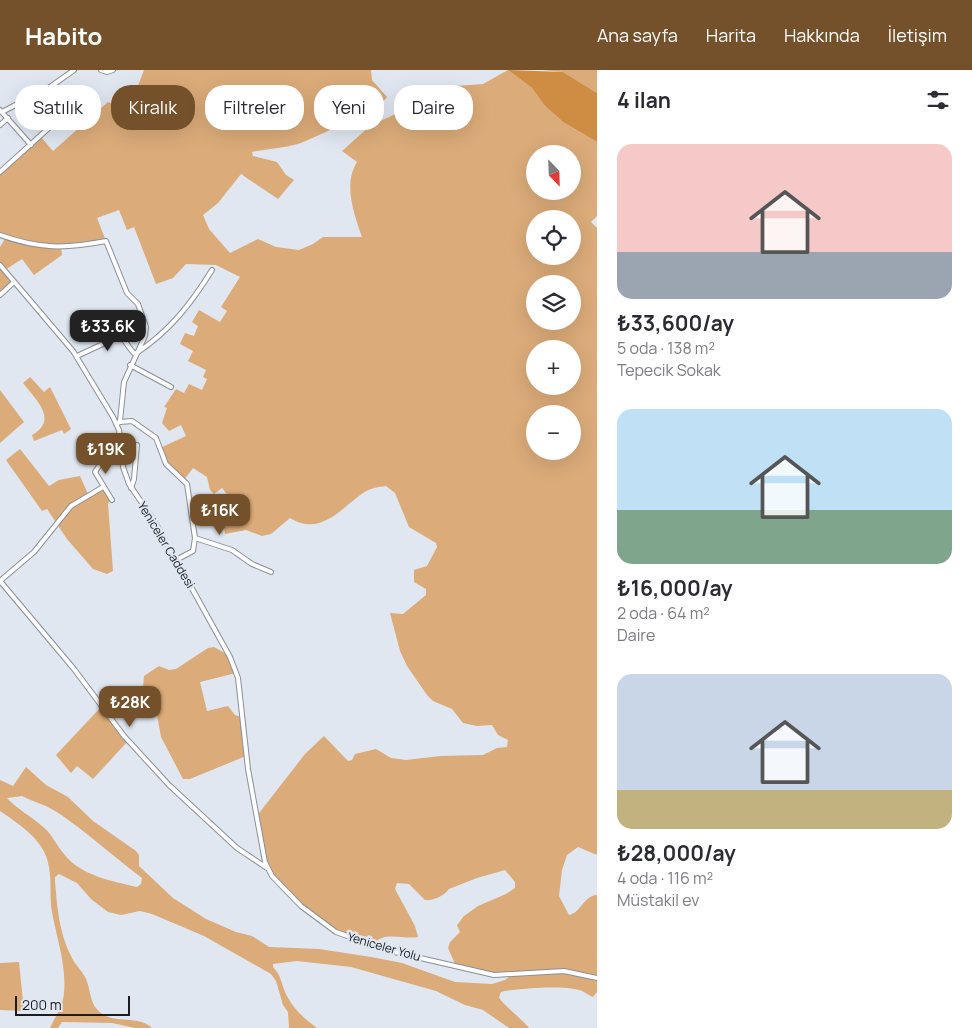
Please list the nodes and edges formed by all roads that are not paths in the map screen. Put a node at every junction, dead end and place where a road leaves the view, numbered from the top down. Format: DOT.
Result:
graph roads {
  1 [pos="74,70"];
  2 [pos="101,70"];
  3 [pos="113,70"];
  4 [pos="1,111"];
  5 [pos="8,118"];
  6 [pos="0,125"];
  7 [pos="47,130"];
  8 [pos="31,145"];
  9 [pos="0,172"];
  10 [pos="0,235"];
  11 [pos="0,265"];
  12 [pos="212,270"];
  13 [pos="14,282"];
  14 [pos="0,296"];
  15 [pos="135,354"];
  16 [pos="77,356"];
  17 [pos="130,365"];
  18 [pos="171,387"];
  19 [pos="118,424"];
  20 [pos="137,444"];
  21 [pos="122,456"];
  22 [pos="103,487"];
  23 [pos="131,488"];
  24 [pos="112,500"];
  25 [pos="195,538"];
  26 [pos="176,560"];
  27 [pos="271,572"];
  28 [pos="1,582"];
  29 [pos="0,589"];
  30 [pos="212,624"];
  31 [pos="267,868"];
  32 [pos="597,978"];
  1 -- 4 [label="street"];
  2 -- 3 [label="street"];
  4 -- 5 [label="street"];
  5 -- 6 [label="street"];
  5 -- 8 [label="street"];
  7 -- 8 [label="street"];
  8 -- 9 [label="street"];
  10 -- 15 [label="street"];
  11 -- 13 [label="street, Yeniceler Caddesi"];
  12 -- 15 [label="street"];
  13 -- 14 [label="street"];
  13 -- 16 [label="street, Yeniceler Caddesi"];
  15 -- 16 [label="street"];
  15 -- 17 [label="street"];
  16 -- 19 [label="street, Yeniceler Caddesi"];
  17 -- 18 [label="street"];
  17 -- 19 [label="street"];
  19 -- 21 [label="street, Yeniceler Caddesi"];
  19 -- 25 [label="street"];
  20 -- 23 [label="street"];
  21 -- 22 [label="street"];
  21 -- 23 [label="street, Yeniceler Caddesi"];
  22 -- 24 [label="street"];
  22 -- 28 [label="street"];
  23 -- 26 [label="street, Yeniceler Caddesi"];
  25 -- 26 [label="street"];
  25 -- 27 [label="street"];
  26 -- 30 [label="street, Yeniceler Caddesi"];
  28 -- 29 [label="street"];
  28 -- 31 [label="street"];
  30 -- 31 [label="street, Yeniceler Yolu"];
  31 -- 32 [label="street, Yeniceler Yolu"];
}
